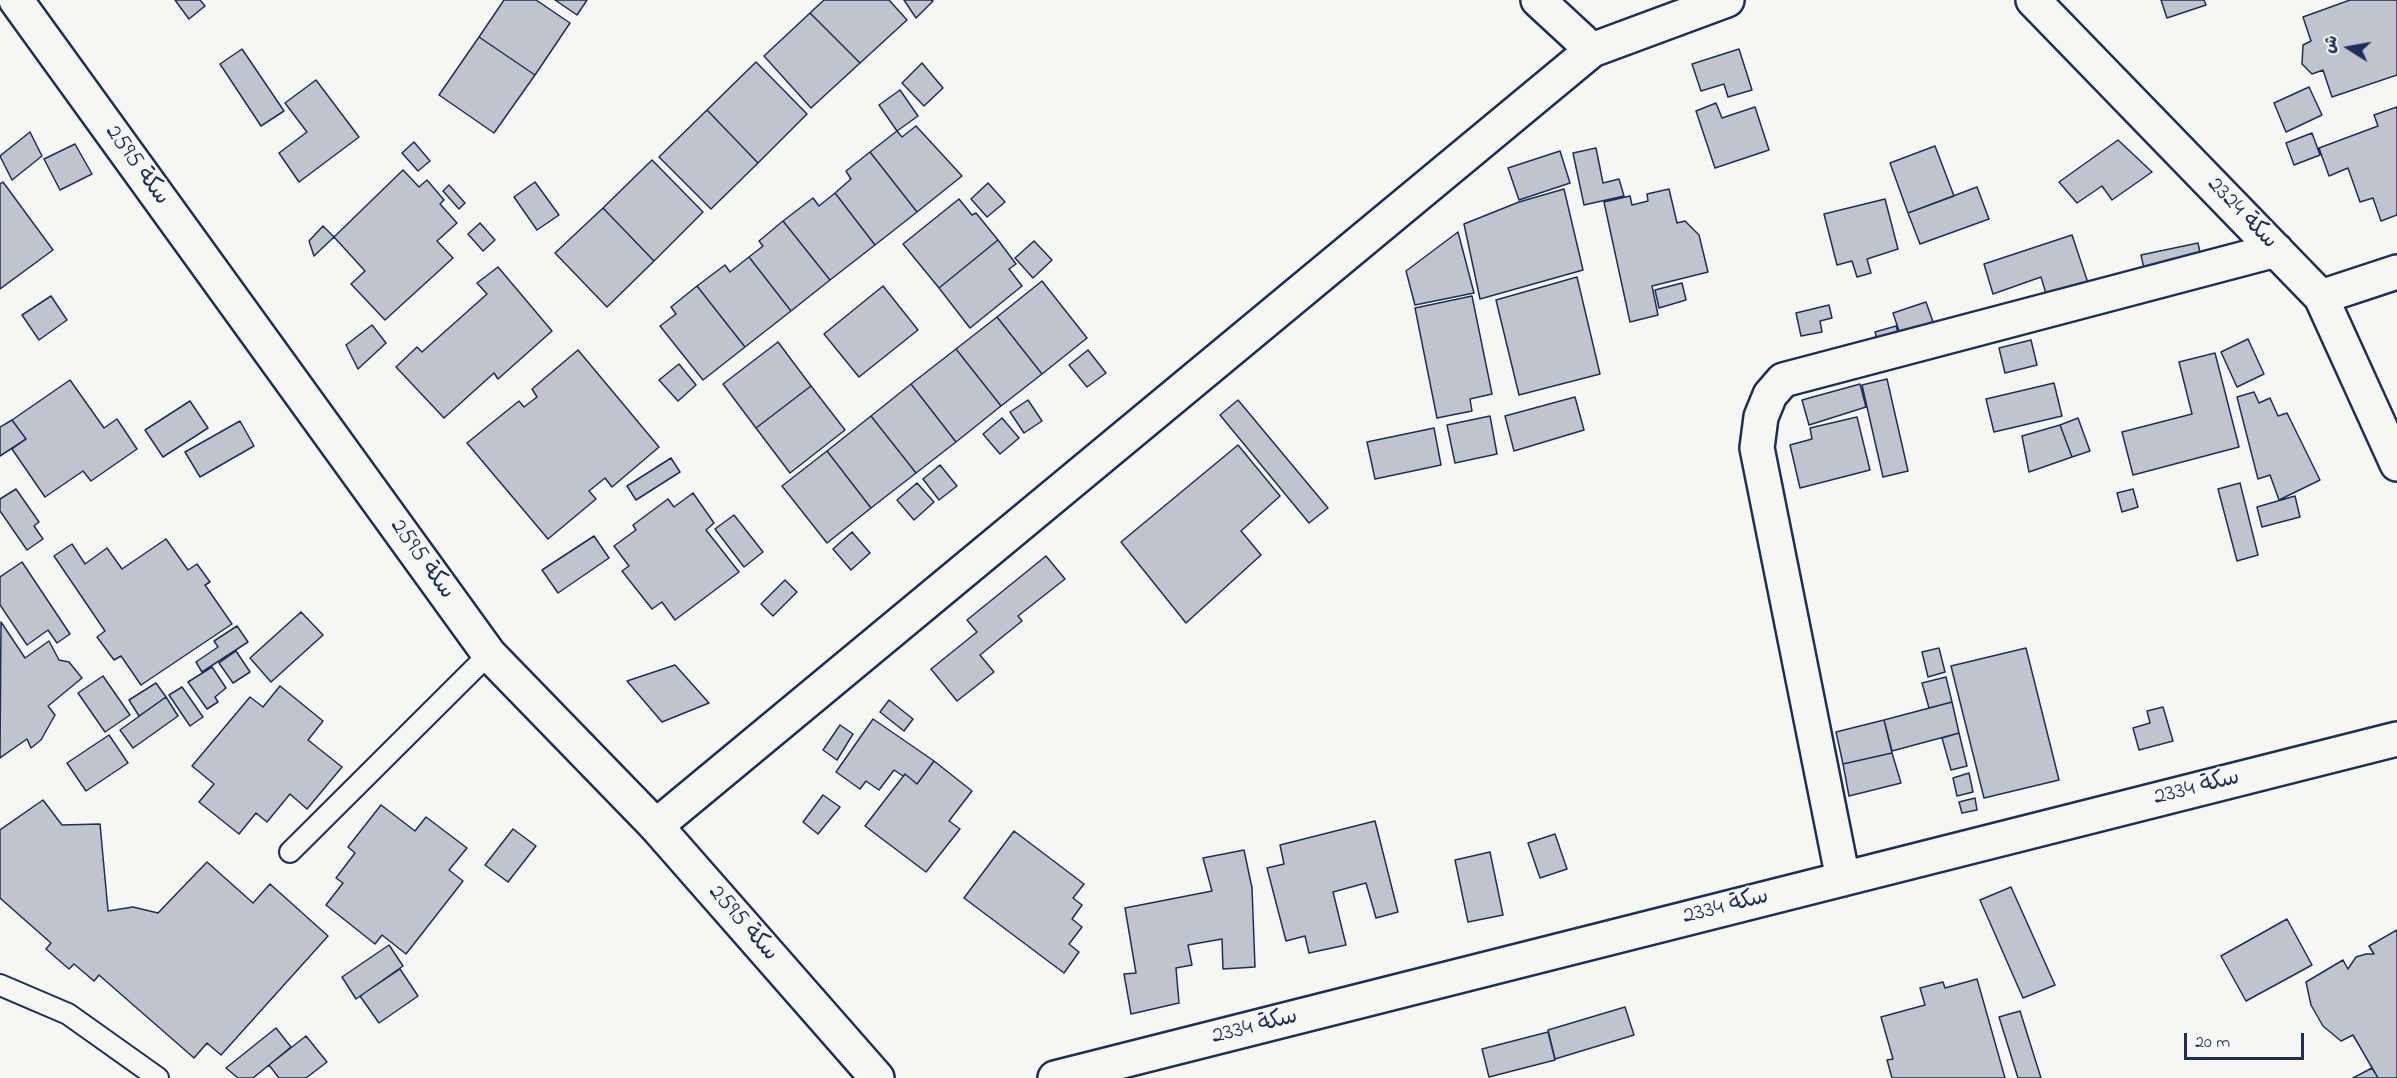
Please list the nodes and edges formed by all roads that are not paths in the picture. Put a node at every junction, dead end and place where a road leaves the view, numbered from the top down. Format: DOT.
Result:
graph roads {
  1 [pos="16,0"];
  2 [pos="1538,0"];
  3 [pos="1727,0"];
  4 [pos="2033,0"];
  5 [pos="1592,50"];
  6 [pos="2276,250"];
  7 [pos="2397,272"];
  8 [pos="2321,297"];
  9 [pos="2397,464"];
  10 [pos="489,654"];
  11 [pos="2397,738"];
  12 [pos="656,826"];
  13 [pos="290,852"];
  14 [pos="1843,879"];
  15 [pos="0,985"];
  16 [pos="158,1078"];
  17 [pos="877,1078"];
  18 [pos="1055,1078"];
  1 -- 10 [label="street, سكة 2595"];
  2 -- 5 [label="street"];
  3 -- 5 [label="street"];
  4 -- 6 [label="street, سكة 2324"];
  5 -- 12 [label="street"];
  6 -- 8 [label="street, سكة 2324"];
  6 -- 14 [label="street"];
  7 -- 8 [label="street"];
  8 -- 9 [label="street, سكة 2324"];
  10 -- 12 [label="street, سكة 2595"];
  10 -- 13 [label="lane"];
  11 -- 14 [label="street, سكة 2334"];
  12 -- 17 [label="street, سكة 2595"];
  14 -- 18 [label="street, سكة 2334"];
  15 -- 16 [label="lane"];
}
